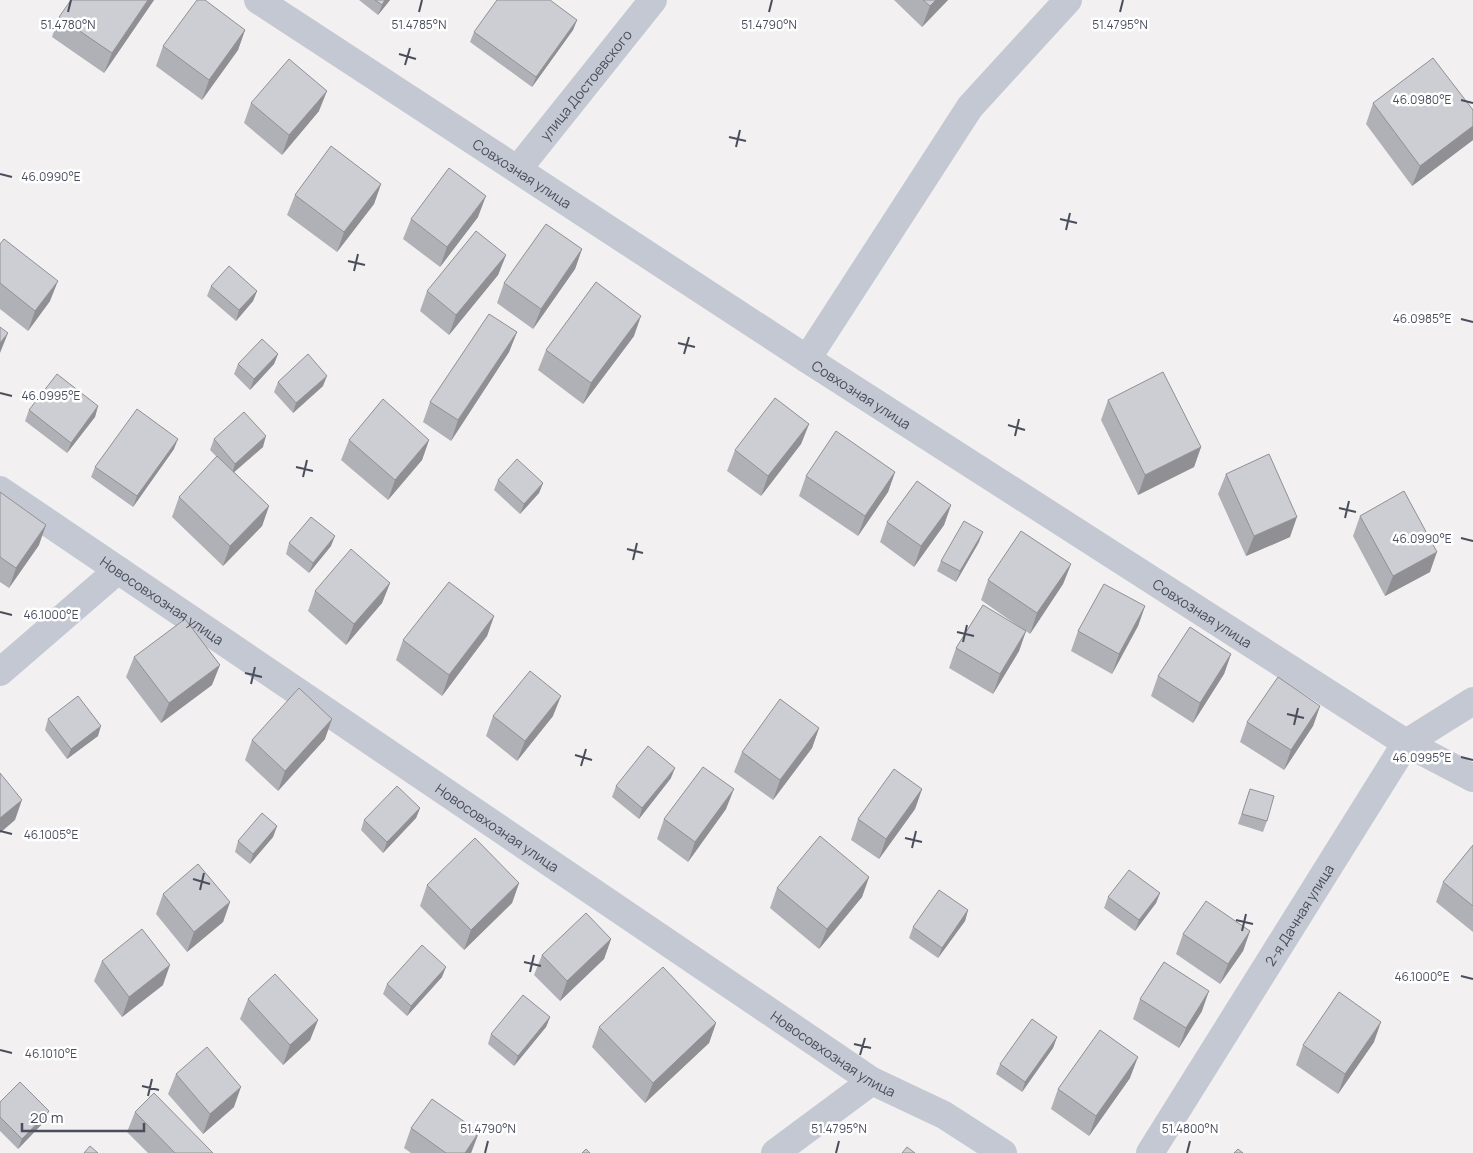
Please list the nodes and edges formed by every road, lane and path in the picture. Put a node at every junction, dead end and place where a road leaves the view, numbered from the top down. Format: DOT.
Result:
graph roads {
  1 [pos="258,0"];
  2 [pos="653,0"];
  3 [pos="1068,0"];
  4 [pos="518,169"];
  5 [pos="807,358"];
  6 [pos="0,490"];
  7 [pos="118,570"];
  8 [pos="0,672"];
  9 [pos="1473,701"];
  10 [pos="1406,742"];
  11 [pos="1473,778"];
  12 [pos="872,1081"];
  13 [pos="774,1153"];
  14 [pos="1003,1153"];
  15 [pos="1150,1153"];
  1 -- 4 [label="street, Совхозная улица"];
  2 -- 4 [label="street, улица Достоевского"];
  3 -- 5 [label="street"];
  4 -- 5 [label="street, Совхозная улица"];
  5 -- 10 [label="street, Совхозная улица"];
  6 -- 7 [label="street, Новосовхозная улица"];
  7 -- 8 [label="street"];
  7 -- 12 [label="street, Новосовхозная улица"];
  9 -- 10 [label="street, 2-я Дачная улица"];
  10 -- 11 [label="street, Совхозная улица"];
  10 -- 15 [label="street, 2-я Дачная улица"];
  12 -- 13 [label="street"];
  12 -- 14 [label="street, Новосовхозная улица"];
}
